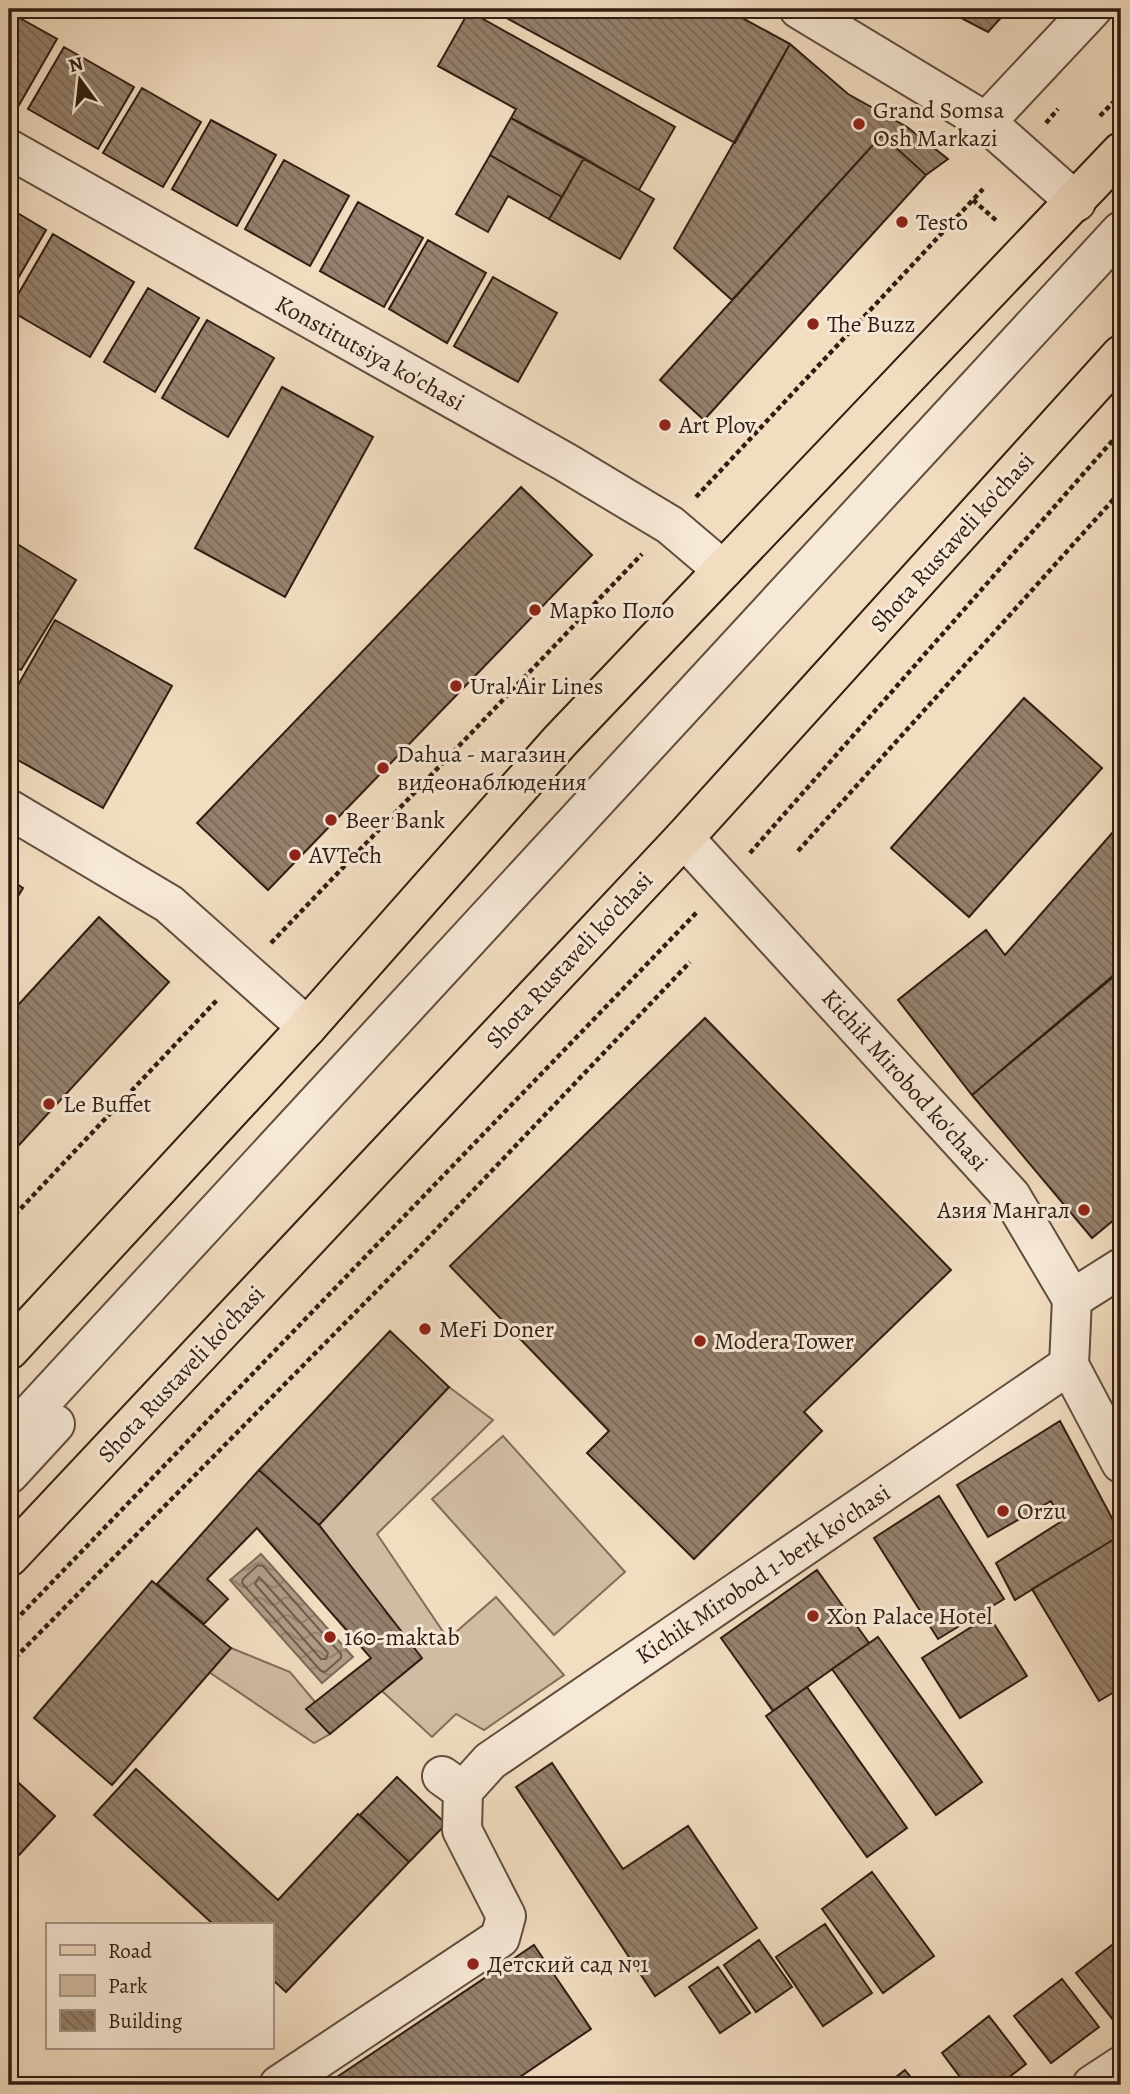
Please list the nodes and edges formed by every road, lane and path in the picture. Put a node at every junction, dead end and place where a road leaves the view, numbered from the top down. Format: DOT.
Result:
graph roads {
  1 [pos="1092,9"];
  2 [pos="804,10"];
  3 [pos="986,122"];
  4 [pos="9,149"];
  5 [pos="1121,152"];
  6 [pos="983,189"];
  7 [pos="1076,202"];
  8 [pos="1121,231"];
  9 [pos="1121,268"];
  10 [pos="1121,355"];
  11 [pos="1121,431"];
  12 [pos="1121,491"];
  13 [pos="670,525"];
  14 [pos="723,570"];
  15 [pos="9,808"];
  16 [pos="684,838"];
  17 [pos="799,850"];
  18 [pos="724,882"];
  19 [pos="690,962"];
  20 [pos="246,970"];
  21 [pos="307,1027"];
  22 [pos="9,1221"];
  23 [pos="1121,1268"];
  24 [pos="1072,1299"];
  25 [pos="9,1350"];
  26 [pos="1069,1365"];
  27 [pos="9,1437"];
  28 [pos="1121,1463"];
  29 [pos="9,1474"];
  30 [pos="9,1557"];
  31 [pos="9,1627"];
  32 [pos="9,1664"];
  33 [pos="1121,2066"];
  34 [pos="279,2085"];
  35 [pos="1092,2085"];
  1 -- 3 [label="street"];
  2 -- 3 [label="street"];
  3 -- 7 [label="street"];
  4 -- 13 [label="street, Konstitutsiya ko'chasi"];
  5 -- 7 [label="main road"];
  6 -- 13 [label="path"];
  7 -- 14 [label="main road"];
  8 -- 27 [label="street"];
  9 -- 29 [label="street"];
  10 -- 16 [label="main road, Shota Rustaveli ko'chasi"];
  11 -- 18 [label="path"];
  12 -- 17 [label="path"];
  13 -- 14 [label="street, Konstitutsiya ko'chasi"];
  13 -- 20 [label="path"];
  14 -- 21 [label="main road"];
  15 -- 20 [label="street"];
  16 -- 18 [label="street, Kichik Mirobod ko'chasi"];
  16 -- 30 [label="main road, Shota Rustaveli ko'chasi"];
  18 -- 24 [label="street, Kichik Mirobod ko'chasi"];
  18 -- 31 [label="path"];
  19 -- 32 [label="path"];
  20 -- 21 [label="street"];
  20 -- 22 [label="path"];
  21 -- 25 [label="main road"];
  23 -- 24 [label="street"];
  24 -- 26 [label="street"];
  26 -- 28 [label="street"];
  26 -- 34 [label="street, Kichik Mirobod 1-berk ko'chasi"];
  33 -- 35 [label="street"];
}
